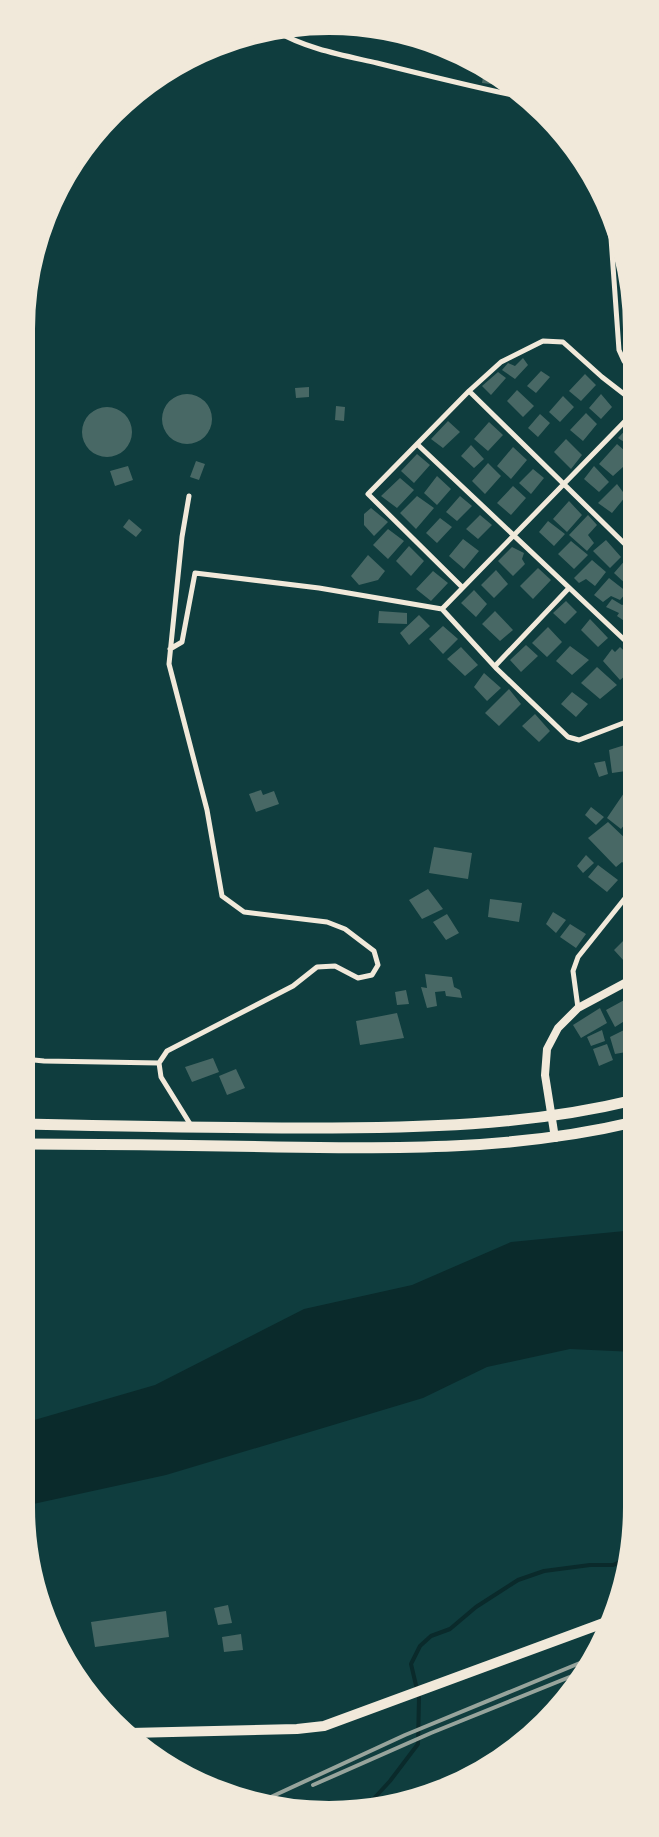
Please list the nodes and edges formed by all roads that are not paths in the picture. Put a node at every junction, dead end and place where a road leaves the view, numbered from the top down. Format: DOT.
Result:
graph roads {
  1 [pos="284,36"];
  2 [pos="510,94"];
  3 [pos="609,229"];
  4 [pos="626,364"];
  5 [pos="469,391"];
  6 [pos="626,396"];
  7 [pos="626,420"];
  8 [pos="417,444"];
  9 [pos="565,483"];
  10 [pos="189,496"];
  11 [pos="514,536"];
  12 [pos="626,545"];
  13 [pos="462,587"];
  14 [pos="569,588"];
  15 [pos="442,609"];
  16 [pos="626,641"];
  17 [pos="170,649"];
  18 [pos="495,666"];
  19 [pos="626,723"];
  20 [pos="626,897"];
  21 [pos="626,982"];
  22 [pos="578,1008"];
  23 [pos="32,1060"];
  24 [pos="159,1064"];
  25 [pos="626,1102"];
  26 [pos="551,1116"];
  27 [pos="32,1124"];
  28 [pos="626,1124"];
  29 [pos="192,1128"];
  30 [pos="555,1138"];
  31 [pos="32,1144"];
  32 [pos="603,1623"];
  33 [pos="136,1733"];
  1 -- 2 [label="street"];
  3 -- 4 [label="street"];
  5 -- 6 [label="street"];
  5 -- 8 [label="street"];
  5 -- 9 [label="street"];
  7 -- 9 [label="street"];
  8 -- 11 [label="street"];
  8 -- 13 [label="street"];
  9 -- 11 [label="street"];
  9 -- 12 [label="street"];
  10 -- 17 [label="street"];
  11 -- 13 [label="street"];
  11 -- 14 [label="street"];
  13 -- 15 [label="street"];
  14 -- 16 [label="street"];
  14 -- 18 [label="street"];
  15 -- 17 [label="street"];
  15 -- 18 [label="street"];
  17 -- 24 [label="street"];
  18 -- 19 [label="street"];
  20 -- 22 [label="street"];
  21 -- 22 [label="street"];
  22 -- 26 [label="street"];
  23 -- 24 [label="street"];
  24 -- 29 [label="street"];
  25 -- 26 [label="highway"];
  26 -- 29 [label="highway"];
  26 -- 30 [label="street"];
  27 -- 29 [label="highway"];
  28 -- 30 [label="highway"];
  30 -- 31 [label="highway"];
  32 -- 33 [label="main road"];
}
